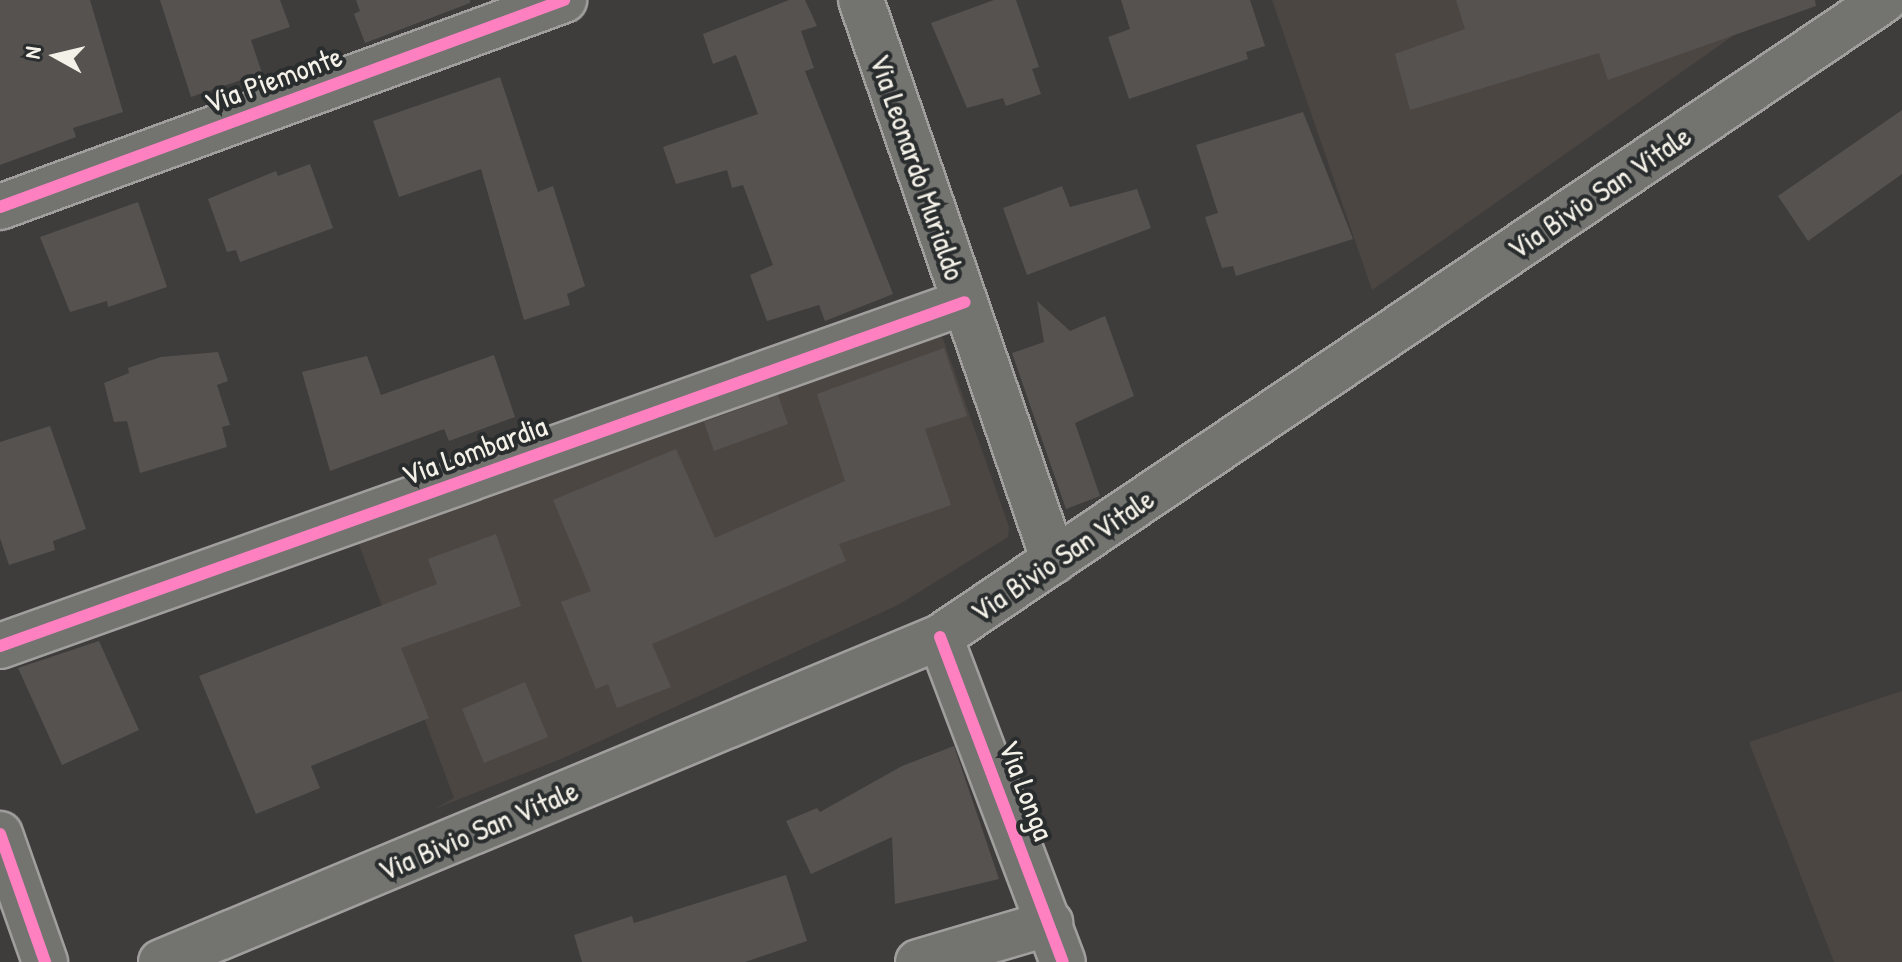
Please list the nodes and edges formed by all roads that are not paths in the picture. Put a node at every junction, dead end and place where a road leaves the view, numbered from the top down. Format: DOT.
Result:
graph roads {
  1 [pos="564,0"];
  2 [pos="861,0"];
  3 [pos="1884,0"];
  4 [pos="0,207"];
  5 [pos="965,302"];
  6 [pos="1054,561"];
  7 [pos="940,637"];
  8 [pos="0,646"];
  9 [pos="0,834"];
  10 [pos="1056,942"];
  11 [pos="45,962"];
  12 [pos="161,962"];
  13 [pos="918,962"];
  1 -- 4 [label="street, Via Piemonte"];
  2 -- 5 [label="street, Via Leonardo Murialdo"];
  3 -- 6 [label="street, Via Bivio San Vitale"];
  5 -- 6 [label="street, Via Leonardo Murialdo"];
  5 -- 8 [label="street, Via Lombardia"];
  6 -- 7 [label="street, Via Bivio San Vitale"];
  7 -- 10 [label="street, Via Longa"];
  7 -- 12 [label="street, Via Bivio San Vitale"];
  9 -- 11 [label="street"];
  10 -- 13 [label="street"];
}
